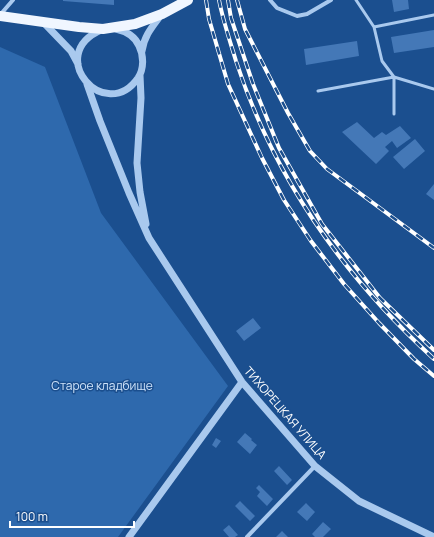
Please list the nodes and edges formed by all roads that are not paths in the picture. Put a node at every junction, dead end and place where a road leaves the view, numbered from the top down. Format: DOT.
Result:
graph roads {
  1 [pos="13,0"];
  2 [pos="188,0"];
  3 [pos="270,0"];
  4 [pos="331,0"];
  5 [pos="356,0"];
  6 [pos="162,14"];
  7 [pos="434,15"];
  8 [pos="0,16"];
  9 [pos="44,23"];
  10 [pos="374,26"];
  11 [pos="108,28"];
  12 [pos="142,54"];
  13 [pos="78,64"];
  14 [pos="140,75"];
  15 [pos="394,77"];
  16 [pos="87,84"];
  17 [pos="434,89"];
  18 [pos="318,91"];
  19 [pos="394,114"];
  20 [pos="149,238"];
  21 [pos="242,382"];
  22 [pos="314,466"];
  23 [pos="129,537"];
  24 [pos="247,537"];
  25 [pos="434,537"];
  1 -- 8 [label="street"];
  2 -- 6 [label="main road"];
  3 -- 4 [label="street"];
  5 -- 10 [label="lane"];
  6 -- 11 [label="main road"];
  6 -- 12 [label="street"];
  7 -- 10 [label="lane"];
  8 -- 9 [label="main road"];
  9 -- 11 [label="main road"];
  9 -- 13 [label="street"];
  10 -- 15 [label="lane"];
  11 -- 12 [label="street"];
  11 -- 13 [label="street"];
  12 -- 14 [label="street"];
  13 -- 16 [label="street"];
  14 -- 16 [label="street"];
  14 -- 20 [label="street"];
  15 -- 17 [label="lane"];
  15 -- 18 [label="lane"];
  15 -- 19 [label="lane"];
  16 -- 20 [label="street"];
  20 -- 21 [label="street, ТИХОРЕЦКАЯ УЛИЦА"];
  21 -- 22 [label="street, ТИХОРЕЦКАЯ УЛИЦА"];
  21 -- 23 [label="street"];
  22 -- 24 [label="street"];
  22 -- 25 [label="street, ТИХОРЕЦКАЯ УЛИЦА"];
}
